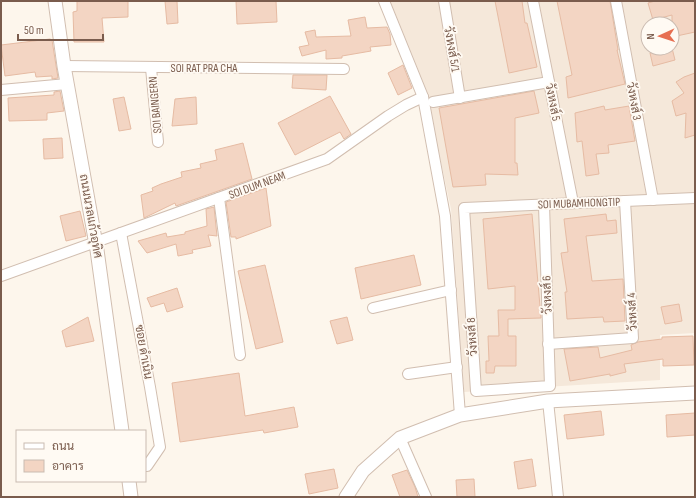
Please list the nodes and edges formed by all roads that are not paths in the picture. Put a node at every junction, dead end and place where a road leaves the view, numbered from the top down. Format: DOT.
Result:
graph roads {
  1 [pos="55,1"];
  2 [pos="384,1"];
  3 [pos="444,1"];
  4 [pos="533,1"];
  5 [pos="616,1"];
  6 [pos="64,66"];
  7 [pos="151,68"];
  8 [pos="344,69"];
  9 [pos="549,82"];
  10 [pos="67,84"];
  11 [pos="1,90"];
  12 [pos="423,97"];
  13 [pos="460,98"];
  14 [pos="433,102"];
  15 [pos="158,142"];
  16 [pos="219,198"];
  17 [pos="695,198"];
  18 [pos="653,200"];
  19 [pos="625,201"];
  20 [pos="573,204"];
  21 [pos="544,205"];
  22 [pos="464,208"];
  23 [pos="121,233"];
  24 [pos="95,242"];
  25 [pos="1,276"];
  26 [pos="451,290"];
  27 [pos="373,308"];
  28 [pos="548,344"];
  29 [pos="240,356"];
  30 [pos="457,367"];
  31 [pos="408,374"];
  32 [pos="550,386"];
  33 [pos="695,393"];
  34 [pos="548,401"];
  35 [pos="460,415"];
  36 [pos="122,430"];
  37 [pos="400,438"];
  38 [pos="146,466"];
  39 [pos="129,482"];
  40 [pos="131,497"];
  41 [pos="346,497"];
  42 [pos="426,497"];
  43 [pos="558,497"];
  1 -- 6 [label="street, ถนนนวลแก้วอุทิศ"];
  2 -- 12 [label="street"];
  3 -- 13 [label="street, วังหงส์ 5/1"];
  4 -- 9 [label="street, วังหงส์ 5"];
  5 -- 18 [label="street, วังหงส์ 3"];
  6 -- 7 [label="street, SOI RAT PRA CHA"];
  6 -- 10 [label="street, ถนนนวลแก้วอุทิศ"];
  7 -- 8 [label="street, SOI RAT PRA CHA"];
  7 -- 15 [label="street, SOI BAINGERN"];
  9 -- 13 [label="street"];
  9 -- 20 [label="street, วังหงส์ 5"];
  10 -- 11 [label="street"];
  10 -- 24 [label="street, ถนนนวลแก้วอุทิศ"];
  12 -- 16 [label="street, SOI DUM NEAM"];
  12 -- 26 [label="street"];
  13 -- 14 [label="street"];
  16 -- 23 [label="street, SOI DUM NEAM"];
  16 -- 29 [label="street"];
  17 -- 18 [label="street, SOI MUBAMHONGTIP"];
  18 -- 19 [label="street, SOI MUBAMHONGTIP"];
  19 -- 20 [label="street, SOI MUBAMHONGTIP"];
  19 -- 28 [label="street, วังหงส์ 4"];
  20 -- 21 [label="street, SOI MUBAMHONGTIP"];
  21 -- 22 [label="street, SOI MUBAMHONGTIP"];
  21 -- 28 [label="street, วังหงส์ 6"];
  22 -- 32 [label="street, วังหงส์ 8"];
  23 -- 24 [label="street, SOI DUM NEAM"];
  23 -- 38 [label="street, ซอย ดำเนิน"];
  24 -- 25 [label="street, SOI DUM NEAM"];
  24 -- 36 [label="street, ถนนนวลแก้วอุทิศ"];
  26 -- 27 [label="street"];
  26 -- 30 [label="street"];
  28 -- 32 [label="street, วังหงส์ 6"];
  30 -- 31 [label="street"];
  30 -- 35 [label="street"];
  33 -- 34 [label="street"];
  34 -- 35 [label="street"];
  34 -- 43 [label="street"];
  35 -- 37 [label="street"];
  37 -- 41 [label="street"];
  37 -- 42 [label="street"];
  39 -- 40 [label="street"];
}
